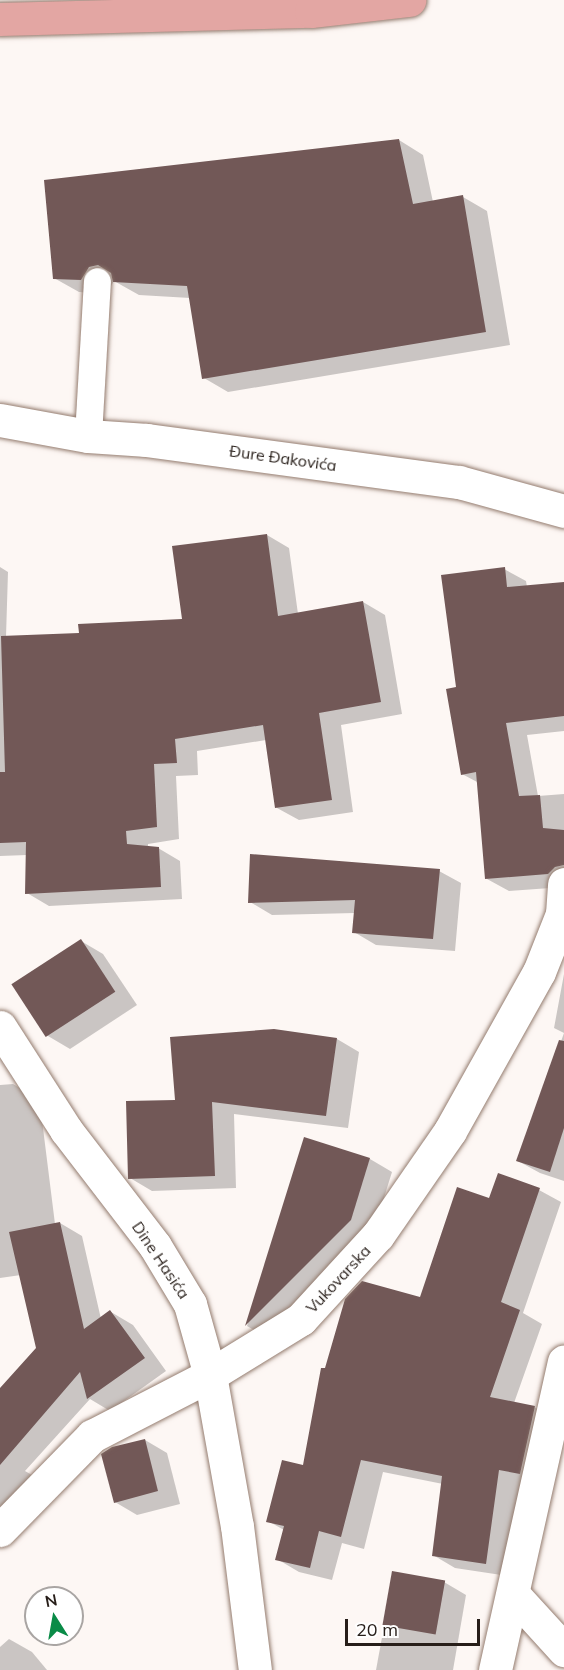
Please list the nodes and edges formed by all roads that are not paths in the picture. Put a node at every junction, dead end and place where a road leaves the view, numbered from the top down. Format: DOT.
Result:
graph roads {
  1 [pos="409,0"];
  2 [pos="0,19"];
  3 [pos="97,281"];
  4 [pos="0,420"];
  5 [pos="88,436"];
  6 [pos="564,511"];
  7 [pos="564,884"];
  8 [pos="0,1028"];
  9 [pos="564,1362"];
  10 [pos="210,1375"];
  11 [pos="0,1530"];
  12 [pos="513,1594"];
  13 [pos="564,1650"];
  14 [pos="255,1670"];
  15 [pos="495,1670"];
  1 -- 2 [label="main road"];
  3 -- 5 [label="lane"];
  4 -- 5 [label="street, Đure Đakovića"];
  5 -- 6 [label="street, Đure Đakovića"];
  7 -- 10 [label="street, Vukovarska"];
  8 -- 10 [label="street, Dine Hasića"];
  9 -- 12 [label="street"];
  10 -- 11 [label="street"];
  10 -- 14 [label="street"];
  12 -- 13 [label="street"];
  12 -- 15 [label="street"];
}
